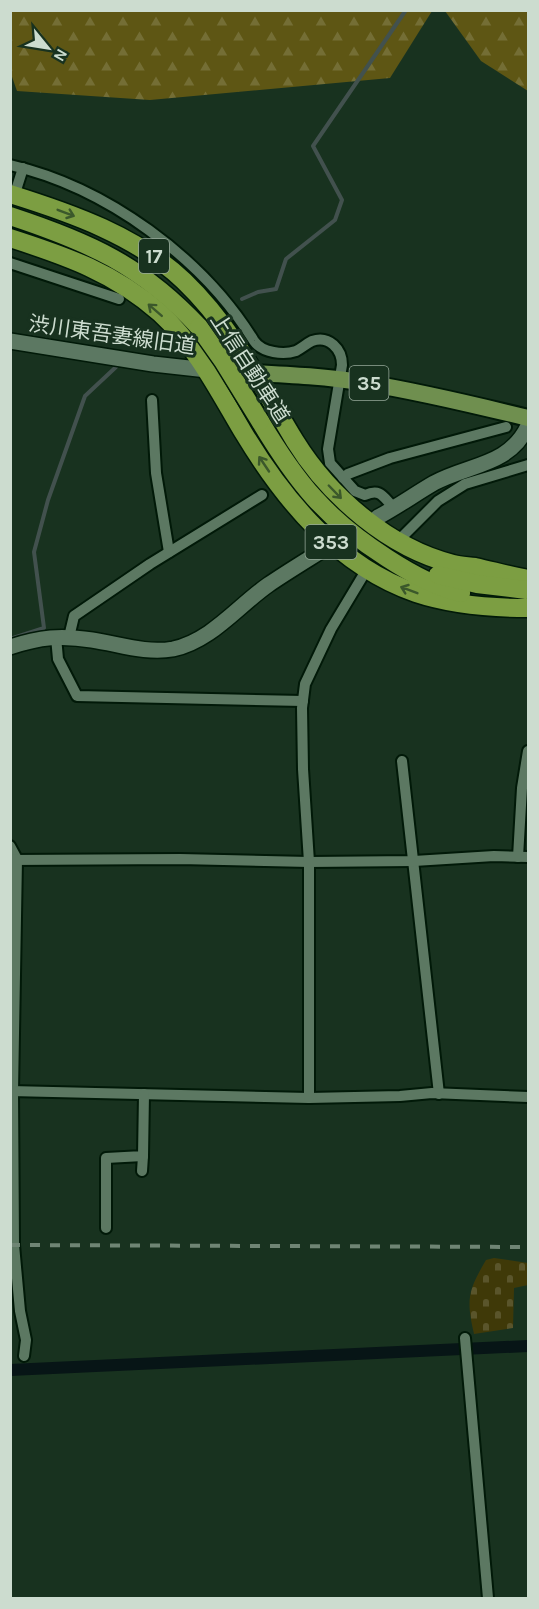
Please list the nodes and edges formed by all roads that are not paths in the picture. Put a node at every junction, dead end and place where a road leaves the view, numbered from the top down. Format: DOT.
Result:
graph roads {
  1 [pos="10,165"];
  2 [pos="23,168"];
  3 [pos="14,190"];
  4 [pos="10,216"];
  5 [pos="10,238"];
  6 [pos="10,263"];
  7 [pos="119,299"];
  8 [pos="199,327"];
  9 [pos="10,341"];
  10 [pos="207,370"];
  11 [pos="256,374"];
  12 [pos="340,380"];
  13 [pos="152,400"];
  14 [pos="528,418"];
  15 [pos="528,426"];
  16 [pos="506,427"];
  17 [pos="528,465"];
  18 [pos="343,478"];
  19 [pos="262,495"];
  20 [pos="394,508"];
  21 [pos="378,517"];
  22 [pos="403,536"];
  23 [pos="364,544"];
  24 [pos="326,548"];
  25 [pos="169,552"];
  26 [pos="364,574"];
  27 [pos="528,579"];
  28 [pos="528,590"];
  29 [pos="528,602"];
  30 [pos="528,608"];
  31 [pos="63,637"];
  32 [pos="10,646"];
  33 [pos="303,701"];
  34 [pos="528,751"];
  35 [pos="402,761"];
  36 [pos="10,846"];
  37 [pos="523,857"];
  38 [pos="14,860"];
  39 [pos="414,861"];
  40 [pos="309,862"];
  41 [pos="12,1092"];
  42 [pos="144,1094"];
  43 [pos="440,1094"];
  44 [pos="528,1097"];
  45 [pos="309,1098"];
  46 [pos="143,1156"];
  47 [pos="142,1171"];
  48 [pos="106,1228"];
  49 [pos="15,1311"];
  50 [pos="465,1338"];
  51 [pos="24,1356"];
  52 [pos="488,1599"];
  1 -- 2 [label="street"];
  2 -- 3 [label="street"];
  2 -- 12 [label="street"];
  3 -- 11 [label="highway, 17, one-way"];
  4 -- 8 [label="highway, 上信自動車道 / 17"];
  10 -- 5 [label="highway, 17, one-way"];
  6 -- 7 [label="street"];
  8 -- 23 [label="highway, 上信自動車道 / 353, bridge"];
  9 -- 10 [label="street, 渋川東吾妻線旧道"];
  10 -- 11 [label="main road, 35"];
  30 -- 10 [label="highway, 353, one-way"];
  11 -- 12 [label="main road, 35"];
  11 -- 27 [label="highway, 353, one-way"];
  12 -- 14 [label="main road, 35"];
  12 -- 18 [label="street"];
  13 -- 25 [label="street"];
  15 -- 20 [label="street"];
  16 -- 18 [label="street"];
  17 -- 22 [label="street"];
  18 -- 20 [label="street"];
  19 -- 25 [label="street"];
  20 -- 21 [label="street"];
  23 -- 28 [label="highway, 上信自動車道 / 353"];
  23 -- 29 [label="highway, 上信自動車道 / 353"];
  24 -- 31 [label="street"];
  25 -- 31 [label="street"];
  26 -- 33 [label="street"];
  31 -- 32 [label="street"];
  31 -- 33 [label="street"];
  33 -- 40 [label="street"];
  34 -- 37 [label="street"];
  35 -- 39 [label="street"];
  36 -- 38 [label="street"];
  37 -- 39 [label="street"];
  38 -- 40 [label="street"];
  38 -- 41 [label="street"];
  39 -- 40 [label="street"];
  39 -- 43 [label="street"];
  40 -- 45 [label="street"];
  41 -- 42 [label="street"];
  41 -- 49 [label="street"];
  42 -- 45 [label="street"];
  42 -- 46 [label="street"];
  43 -- 44 [label="street"];
  43 -- 45 [label="street"];
  46 -- 47 [label="street"];
  46 -- 48 [label="street"];
  49 -- 51 [label="street"];
  50 -- 52 [label="street"];
}
